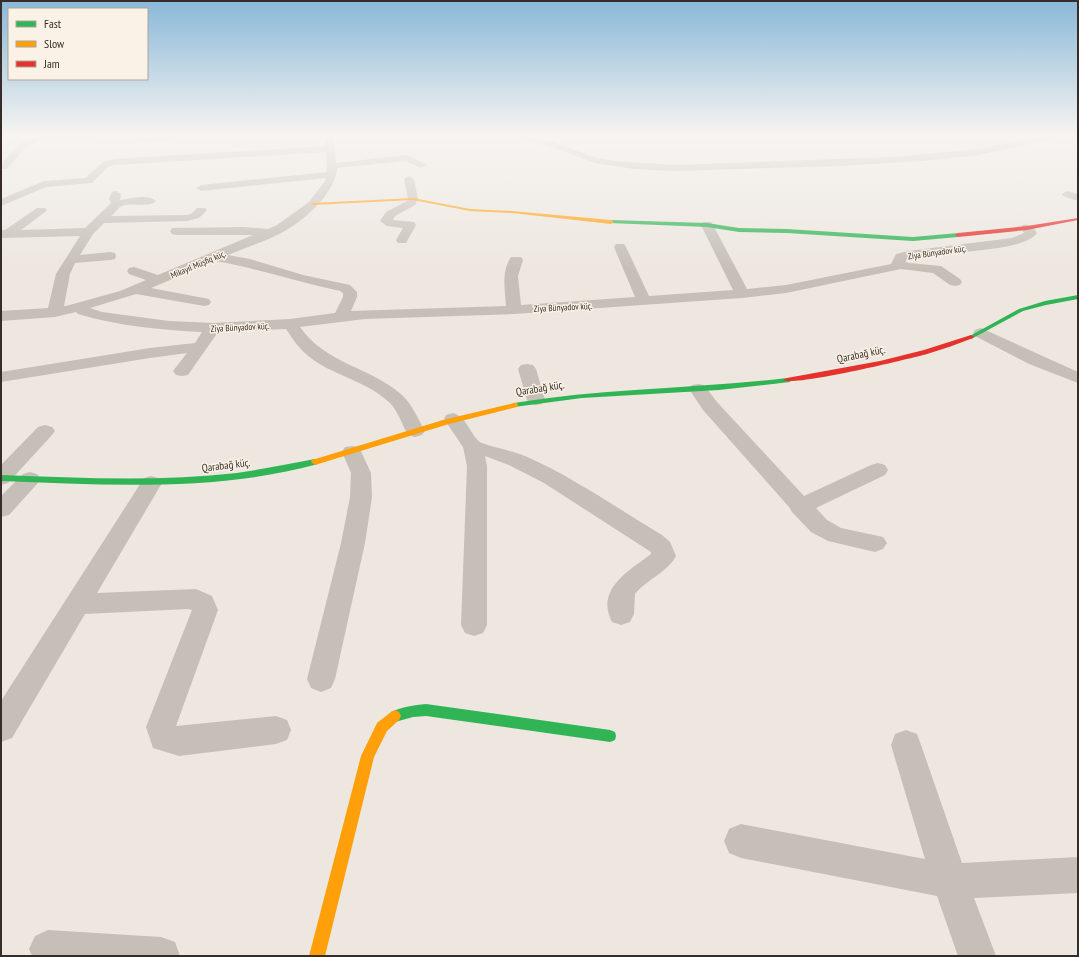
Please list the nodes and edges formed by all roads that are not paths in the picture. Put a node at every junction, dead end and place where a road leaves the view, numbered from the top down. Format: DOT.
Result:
graph roads {
  1 [pos="88,181"];
  2 [pos="102,181"];
  3 [pos="254,181"];
  4 [pos="328,181"];
  5 [pos="409,181"];
  6 [pos="201,188"];
  7 [pos="1067,194"];
  8 [pos="1078,198"];
  9 [pos="413,199"];
  10 [pos="150,201"];
  11 [pos="1,202"];
  12 [pos="313,204"];
  13 [pos="41,210"];
  14 [pos="202,210"];
  15 [pos="1078,219"];
  16 [pos="102,220"];
  17 [pos="707,225"];
  18 [pos="1027,228"];
  19 [pos="176,231"];
  20 [pos="88,232"];
  21 [pos="4,234"];
  22 [pos="270,234"];
  23 [pos="402,240"];
  24 [pos="620,247"];
  25 [pos="110,256"];
  26 [pos="215,257"];
  27 [pos="71,260"];
  28 [pos="516,260"];
  29 [pos="899,265"];
  30 [pos="134,271"];
  31 [pos="159,280"];
  32 [pos="955,282"];
  33 [pos="136,290"];
  34 [pos="742,294"];
  35 [pos="1078,297"];
  36 [pos="643,300"];
  37 [pos="204,302"];
  38 [pos="80,307"];
  39 [pos="514,310"];
  40 [pos="55,312"];
  41 [pos="1,316"];
  42 [pos="341,316"];
  43 [pos="290,324"];
  44 [pos="213,328"];
  45 [pos="981,333"];
  46 [pos="200,347"];
  47 [pos="527,369"];
  48 [pos="182,372"];
  49 [pos="1,377"];
  50 [pos="1078,378"];
  51 [pos="698,389"];
  52 [pos="536,400"];
  53 [pos="453,418"];
  54 [pos="45,431"];
  55 [pos="415,431"];
  56 [pos="473,447"];
  57 [pos="352,452"];
  58 [pos="878,470"];
  59 [pos="1,478"];
  60 [pos="30,479"];
  61 [pos="151,483"];
  62 [pos="800,507"];
  63 [pos="1,509"];
  64 [pos="875,543"];
  65 [pos="78,604"];
  66 [pos="621,614"];
  67 [pos="474,625"];
  68 [pos="321,679"];
  69 [pos="1,728"];
  70 [pos="276,730"];
  71 [pos="610,736"];
  72 [pos="906,745"];
  73 [pos="741,841"];
  74 [pos="1078,874"];
  75 [pos="950,881"];
  76 [pos="48,949"];
  77 [pos="161,956"];
  78 [pos="317,956"];
  79 [pos="977,956"];
  1 -- 2 [label="street"];
  1 -- 11 [label="street"];
  3 -- 6 [label="street"];
  4 -- 12 [label="street, Mikayıl Müşfiq küç."];
  5 -- 9 [label="street"];
  7 -- 8 [label="street"];
  9 -- 12 [label="street"];
  9 -- 17 [label="street"];
  9 -- 23 [label="street"];
  10 -- 16 [label="street"];
  12 -- 22 [label="street, Mikayıl Müşfiq küç."];
  13 -- 21 [label="street"];
  14 -- 16 [label="street"];
  15 -- 18 [label="street"];
  16 -- 20 [label="street"];
  17 -- 18 [label="street"];
  17 -- 34 [label="street"];
  18 -- 29 [label="street, Ziya Bünyadov küç."];
  19 -- 22 [label="street"];
  20 -- 21 [label="street"];
  20 -- 27 [label="street"];
  22 -- 26 [label="street, Mikayıl Müşfiq küç."];
  24 -- 36 [label="street"];
  25 -- 27 [label="street"];
  26 -- 31 [label="street, Mikayıl Müşfiq küç."];
  26 -- 42 [label="street"];
  27 -- 40 [label="street"];
  28 -- 39 [label="street"];
  29 -- 32 [label="street"];
  29 -- 34 [label="street, Ziya Bünyadov küç."];
  30 -- 31 [label="street"];
  31 -- 33 [label="street, Mikayıl Müşfiq küç."];
  33 -- 37 [label="street"];
  33 -- 38 [label="street, Mikayıl Müşfiq küç."];
  34 -- 36 [label="street, Ziya Bünyadov küç."];
  35 -- 45 [label="street, Qarabağ küç."];
  36 -- 39 [label="street, Ziya Bünyadov küç."];
  38 -- 40 [label="street, Mikayıl Müşfiq küç."];
  38 -- 44 [label="street, Ziya Bünyadov küç."];
  39 -- 42 [label="street, Ziya Bünyadov küç."];
  40 -- 41 [label="street, Mikayıl Müşfiq küç."];
  42 -- 43 [label="street, Ziya Bünyadov küç."];
  43 -- 44 [label="street, Ziya Bünyadov küç."];
  43 -- 55 [label="street"];
  44 -- 46 [label="street"];
  45 -- 50 [label="street"];
  45 -- 51 [label="street, Qarabağ küç."];
  46 -- 48 [label="street"];
  46 -- 49 [label="street"];
  47 -- 52 [label="street"];
  51 -- 52 [label="street, Qarabağ küç."];
  51 -- 62 [label="street"];
  52 -- 53 [label="street, Qarabağ küç."];
  53 -- 55 [label="street, Qarabağ küç."];
  53 -- 56 [label="street"];
  54 -- 59 [label="street"];
  55 -- 57 [label="street, Qarabağ küç."];
  56 -- 66 [label="street"];
  56 -- 67 [label="street"];
  57 -- 61 [label="street, Qarabağ küç."];
  57 -- 68 [label="street"];
  58 -- 62 [label="street"];
  59 -- 60 [label="street, Qarabağ küç."];
  60 -- 61 [label="street, Qarabağ küç."];
  60 -- 63 [label="street"];
  61 -- 65 [label="street"];
  62 -- 64 [label="street"];
  65 -- 69 [label="street"];
  65 -- 70 [label="street"];
  71 -- 78 [label="street"];
  72 -- 75 [label="street"];
  73 -- 75 [label="street"];
  74 -- 75 [label="street"];
  75 -- 79 [label="street"];
  76 -- 77 [label="street"];
}
